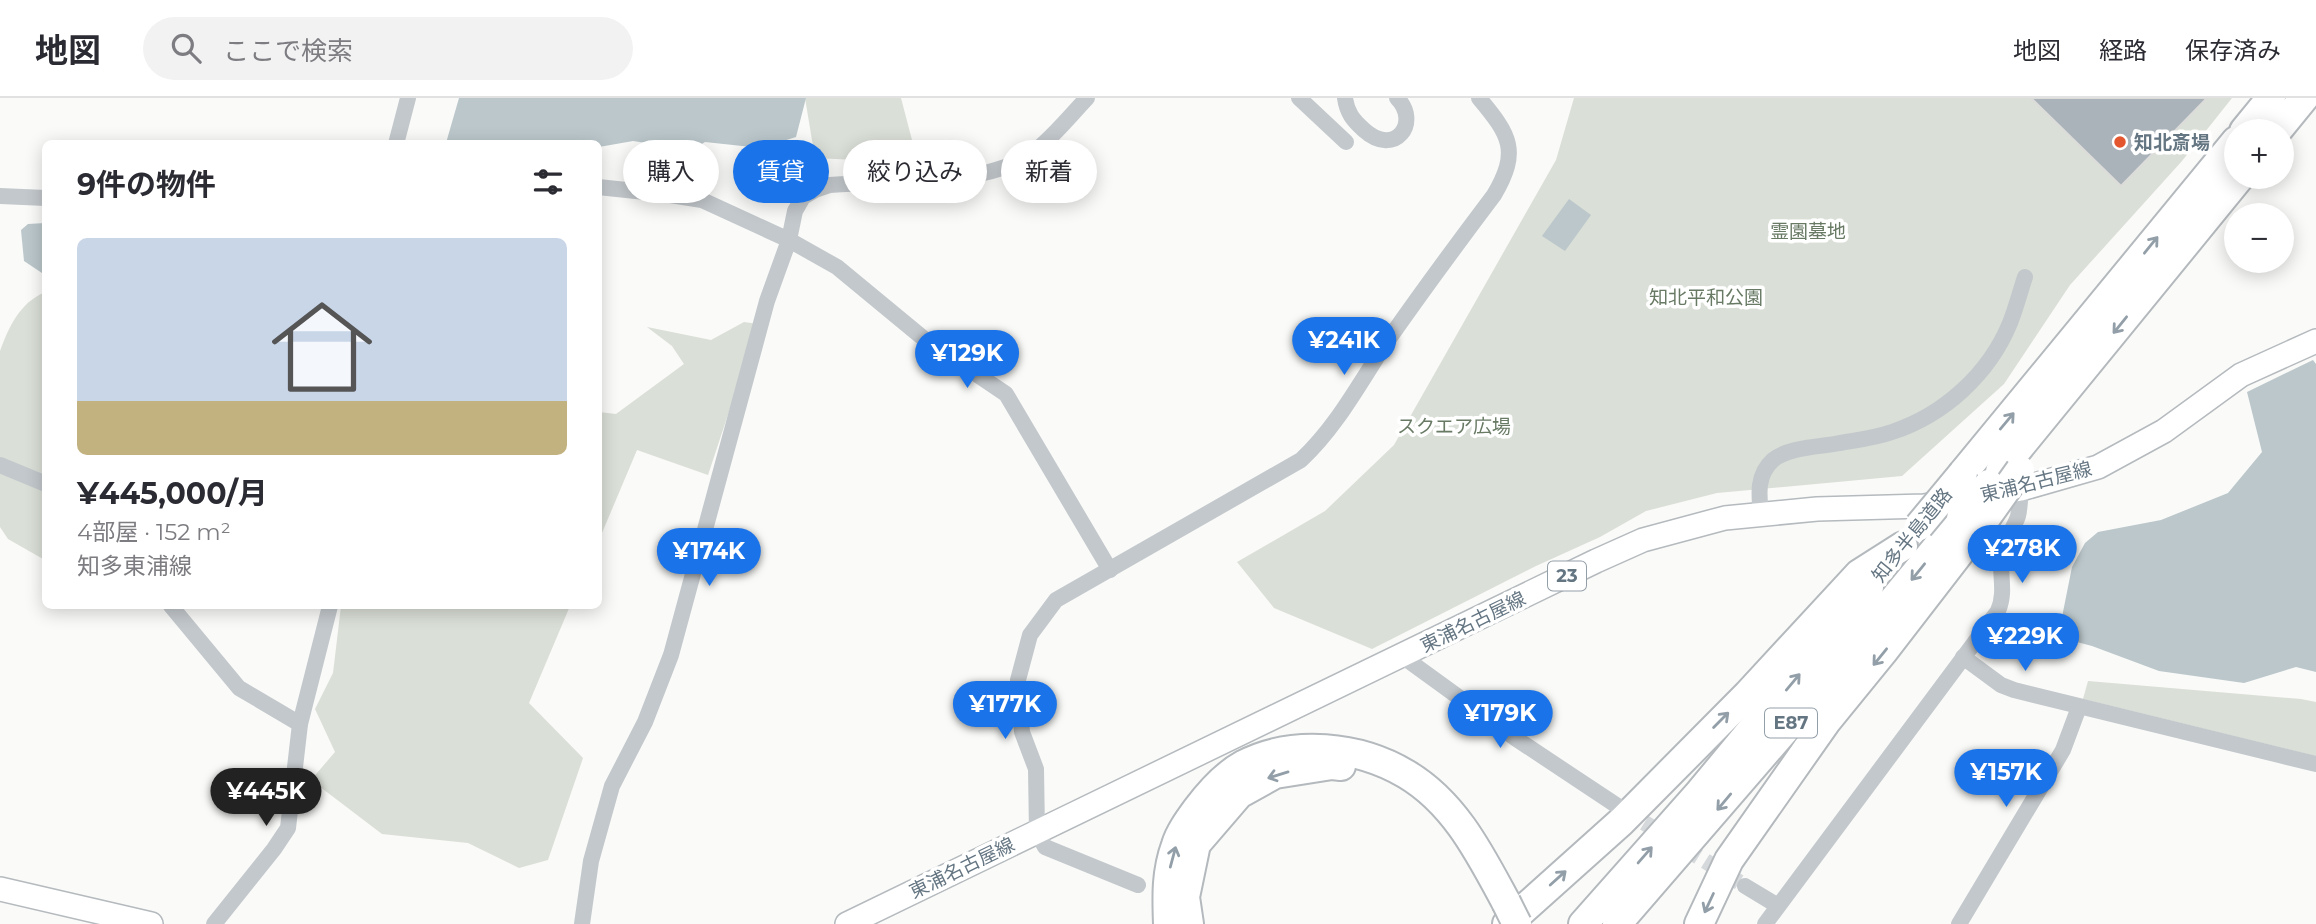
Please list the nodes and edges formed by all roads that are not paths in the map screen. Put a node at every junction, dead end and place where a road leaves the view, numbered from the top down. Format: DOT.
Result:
graph roads {
  1 [pos="408,98"];
  2 [pos="1087,98"];
  3 [pos="1299,98"];
  4 [pos="1345,98"];
  5 [pos="1397,98"];
  6 [pos="1479,98"];
  7 [pos="2271,98"];
  8 [pos="2304,98"];
  9 [pos="2254,119"];
  10 [pos="2287,119"];
  11 [pos="397,140"];
  12 [pos="1346,142"];
  13 [pos="2224,156"];
  14 [pos="602,187"];
  15 [pos="2230,189"];
  16 [pos="0,195"];
  17 [pos="42,198"];
  18 [pos="789,240"];
  19 [pos="2025,277"];
  20 [pos="2316,341"];
  21 [pos="0,465"];
  22 [pos="2014,477"];
  23 [pos="42,482"];
  24 [pos="1761,515"];
  25 [pos="1971,521"];
  26 [pos="1911,536"];
  27 [pos="1110,570"];
  28 [pos="173,609"];
  29 [pos="329,609"];
  30 [pos="1402,656"];
  31 [pos="1963,657"];
  32 [pos="2079,707"];
  33 [pos="300,724"];
  34 [pos="2316,764"];
  35 [pos="1622,809"];
  36 [pos="1037,832"];
  37 [pos="1138,885"];
  38 [pos="1745,886"];
  39 [pos="0,889"];
  40 [pos="1777,906"];
  41 [pos="1504,918"];
  42 [pos="151,924"];
  43 [pos="214,924"];
  44 [pos="582,924"];
  45 [pos="847,924"];
  46 [pos="1168,924"];
  47 [pos="1189,924"];
  48 [pos="1583,924"];
  49 [pos="1617,924"];
  50 [pos="1699,924"];
  51 [pos="1765,924"];
  52 [pos="1959,924"];
  1 -- 11 [label="street"];
  2 -- 18 [label="street"];
  3 -- 12 [label="street"];
  4 -- 5 [label="street"];
  6 -- 27 [label="street"];
  7 -- 9 [label="highway"];
  8 -- 10 [label="highway"];
  26 -- 13 [label="highway, 知多半島道路 / E87, one-way, bridge"];
  14 -- 18 [label="street"];
  15 -- 22 [label="highway, 知多半島道路 / E87, one-way"];
  16 -- 17 [label="street"];
  18 -- 27 [label="street"];
  18 -- 44 [label="street"];
  19 -- 24 [label="street"];
  20 -- 22 [label="main road, 東浦名古屋線 / 23"];
  21 -- 23 [label="street"];
  22 -- 24 [label="main road, 東浦名古屋線 / 23"];
  22 -- 25 [label="highway, 知多半島道路 / E87, bridge"];
  22 -- 31 [label="street"];
  24 -- 30 [label="main road, 東浦名古屋線 / 23"];
  25 -- 49 [label="highway, 知多半島道路 / E87, one-way"];
  25 -- 50 [label="highway, one-way"];
  41 -- 26 [label="highway, one-way"];
  48 -- 26 [label="highway, 知多半島道路 / E87, one-way"];
  27 -- 36 [label="street"];
  28 -- 33 [label="street"];
  29 -- 33 [label="street"];
  30 -- 35 [label="street"];
  30 -- 36 [label="main road, 東浦名古屋線 / 23"];
  31 -- 32 [label="street"];
  31 -- 40 [label="street"];
  32 -- 34 [label="street"];
  32 -- 52 [label="street"];
  33 -- 43 [label="street"];
  36 -- 37 [label="street"];
  36 -- 45 [label="main road, 東浦名古屋線 / 23"];
  38 -- 40 [label="street"];
  39 -- 42 [label="main road"];
  40 -- 51 [label="street"];
  46 -- 41 [label="highway, one-way"];
  41 -- 47 [label="highway, one-way"];
}
